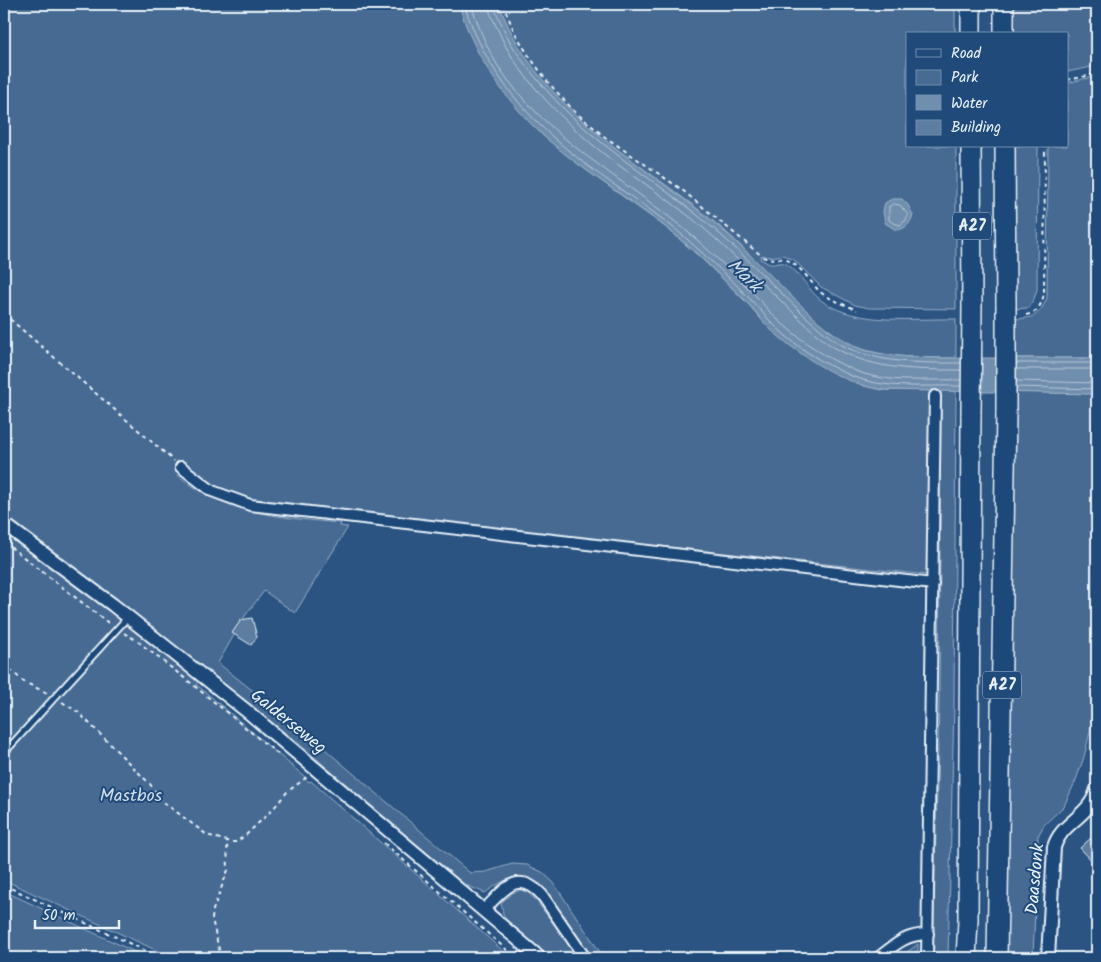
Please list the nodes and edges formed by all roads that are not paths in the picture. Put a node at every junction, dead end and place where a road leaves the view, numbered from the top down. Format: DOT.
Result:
graph roads {
  1 [pos="971,4"];
  2 [pos="1004,4"];
  3 [pos="971,32"];
  4 [pos="1004,32"];
  5 [pos="972,148"];
  6 [pos="1005,148"];
  7 [pos="935,396"];
  8 [pos="181,467"];
  9 [pos="4,524"];
  10 [pos="932,584"];
  11 [pos="128,617"];
  12 [pos="4,753"];
  13 [pos="1097,789"];
  14 [pos="484,910"];
  15 [pos="928,934"];
  16 [pos="540,958"];
  17 [pos="585,958"];
  18 [pos="878,958"];
  19 [pos="927,958"];
  20 [pos="966,958"];
  21 [pos="997,958"];
  22 [pos="1048,958"];
  1 -- 3 [label="highway"];
  2 -- 4 [label="highway"];
  5 -- 20 [label="highway, A27, bridge"];
  6 -- 21 [label="highway, A27, bridge"];
  7 -- 10 [label="street"];
  8 -- 10 [label="street"];
  9 -- 11 [label="street, Galderseweg"];
  10 -- 15 [label="street"];
  11 -- 12 [label="lane"];
  11 -- 14 [label="street, Galderseweg"];
  13 -- 22 [label="street, Daasdonk"];
  14 -- 16 [label="street, Galderseweg"];
  14 -- 17 [label="street"];
  15 -- 18 [label="street"];
  15 -- 19 [label="street"];
}
